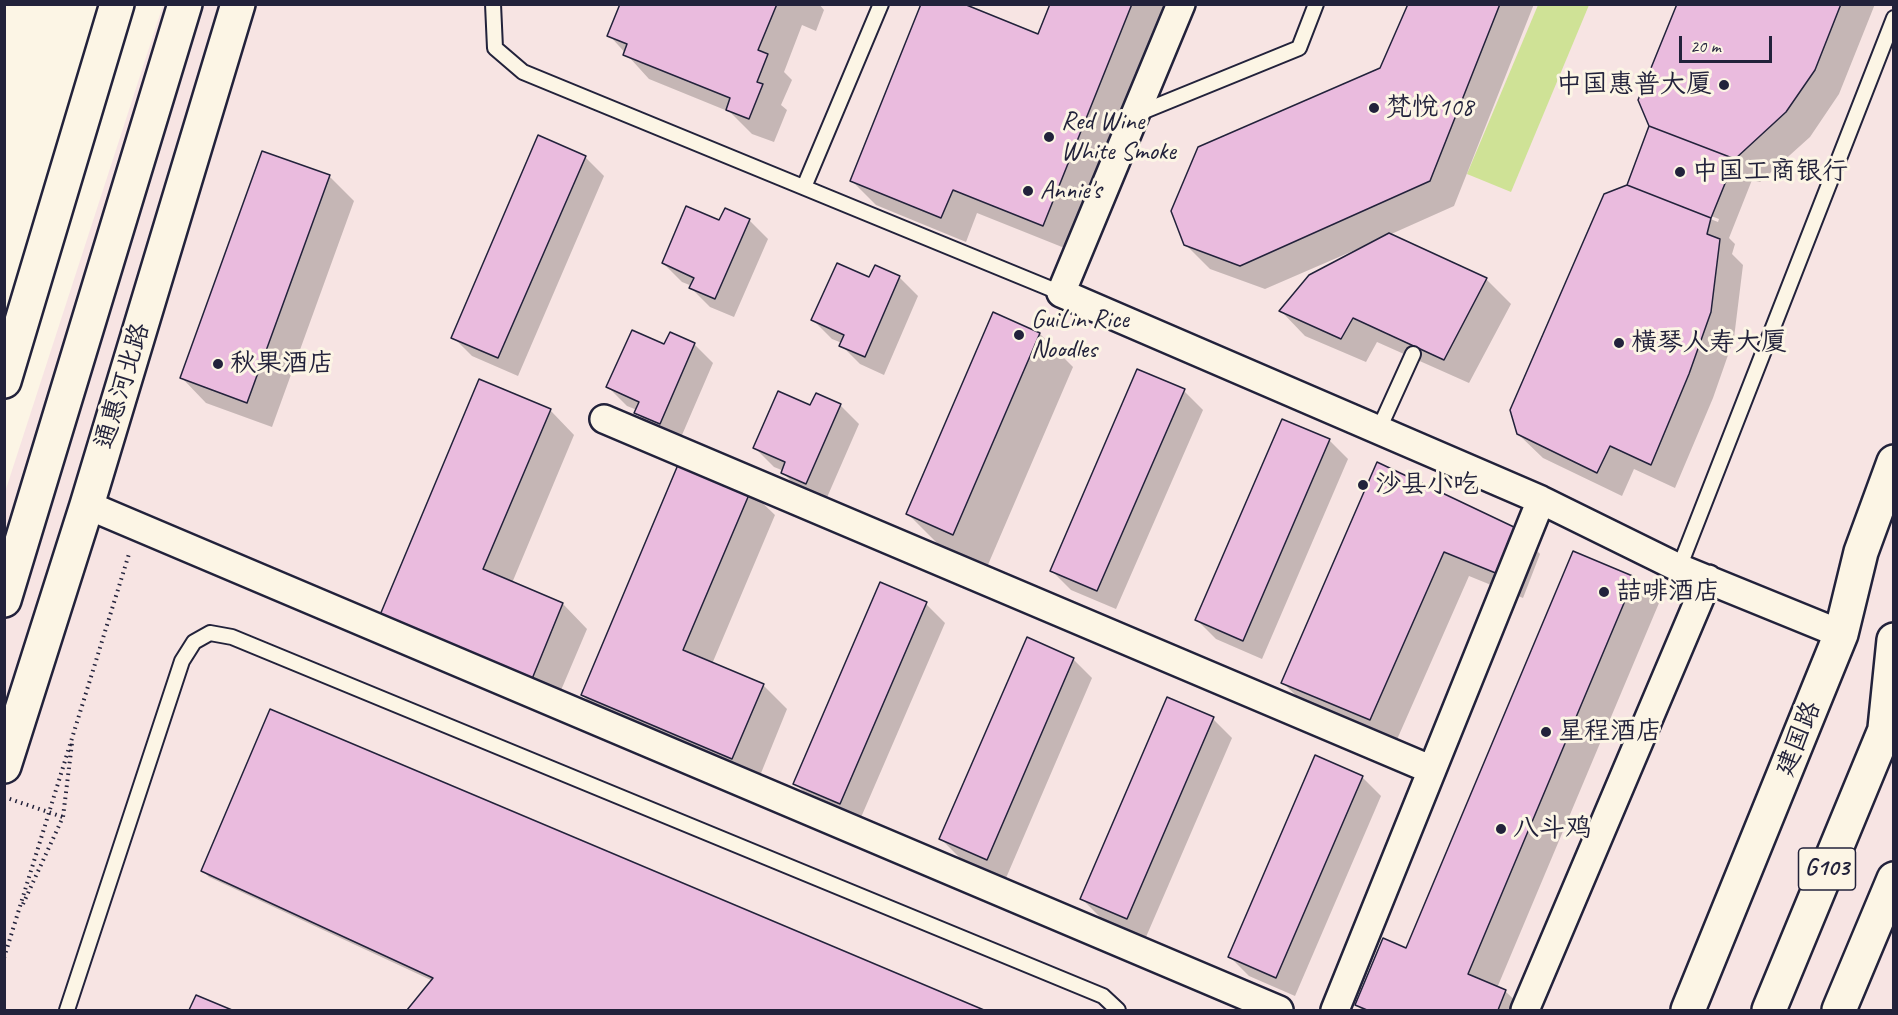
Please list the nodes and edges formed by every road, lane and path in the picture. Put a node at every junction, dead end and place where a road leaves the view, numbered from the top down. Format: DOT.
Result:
graph roads {
  1 [pos="184,4"];
  2 [pos="203,4"];
  3 [pos="238,4"];
  4 [pos="493,4"];
  5 [pos="881,4"];
  6 [pos="1181,4"];
  7 [pos="1316,4"];
  8 [pos="112,14"];
  9 [pos="1893,18"];
  10 [pos="1135,115"];
  11 [pos="148,127"];
  12 [pos="804,187"];
  13 [pos="1061,293"];
  14 [pos="1413,354"];
  15 [pos="4,381"];
  16 [pos="604,419"];
  17 [pos="1379,429"];
  18 [pos="1893,462"];
  19 [pos="1540,500"];
  20 [pos="87,505"];
  21 [pos="137,527"];
  22 [pos="1679,568"];
  23 [pos="1708,579"];
  24 [pos="4,600"];
  25 [pos="1841,634"];
  26 [pos="1893,640"];
  27 [pos="1889,718"];
  28 [pos="74,732"];
  29 [pos="4,766"];
  30 [pos="1432,770"];
  31 [pos="4,797"];
  32 [pos="63,817"];
  33 [pos="1893,879"];
  34 [pos="17,918"];
  35 [pos="4,958"];
  36 [pos="67,1011"];
  37 [pos="1118,1011"];
  38 [pos="1279,1011"];
  39 [pos="1335,1011"];
  40 [pos="1525,1011"];
  41 [pos="1688,1011"];
  42 [pos="1769,1011"];
  43 [pos="1839,1011"];
  1 -- 11 [label="main road, 通惠河北路"];
  2 -- 11 [label="main road"];
  3 -- 20 [label="main road, 通惠河北路"];
  4 -- 12 [label="lane"];
  5 -- 12 [label="lane"];
  6 -- 10 [label="street"];
  7 -- 10 [label="lane"];
  8 -- 15 [label="main road"];
  9 -- 22 [label="lane"];
  10 -- 13 [label="street"];
  11 -- 24 [label="main road, 通惠河北路"];
  12 -- 13 [label="lane"];
  13 -- 17 [label="street"];
  14 -- 17 [label="lane"];
  16 -- 30 [label="street"];
  17 -- 19 [label="street"];
  18 -- 25 [label="main road, 建国路"];
  19 -- 22 [label="street"];
  19 -- 30 [label="street"];
  20 -- 21 [label="street"];
  20 -- 29 [label="main road, 通惠河北路"];
  21 -- 28 [label="path"];
  21 -- 38 [label="street"];
  22 -- 23 [label="street"];
  23 -- 25 [label="street"];
  23 -- 40 [label="street"];
  25 -- 41 [label="main road, 建国路"];
  26 -- 27 [label="main road"];
  27 -- 42 [label="main road, G103"];
  28 -- 32 [label="path"];
  28 -- 34 [label="path"];
  30 -- 39 [label="street"];
  31 -- 32 [label="path, bridge"];
  32 -- 34 [label="path"];
  33 -- 43 [label="main road, G103"];
  34 -- 35 [label="path"];
  36 -- 37 [label="lane"];
}
